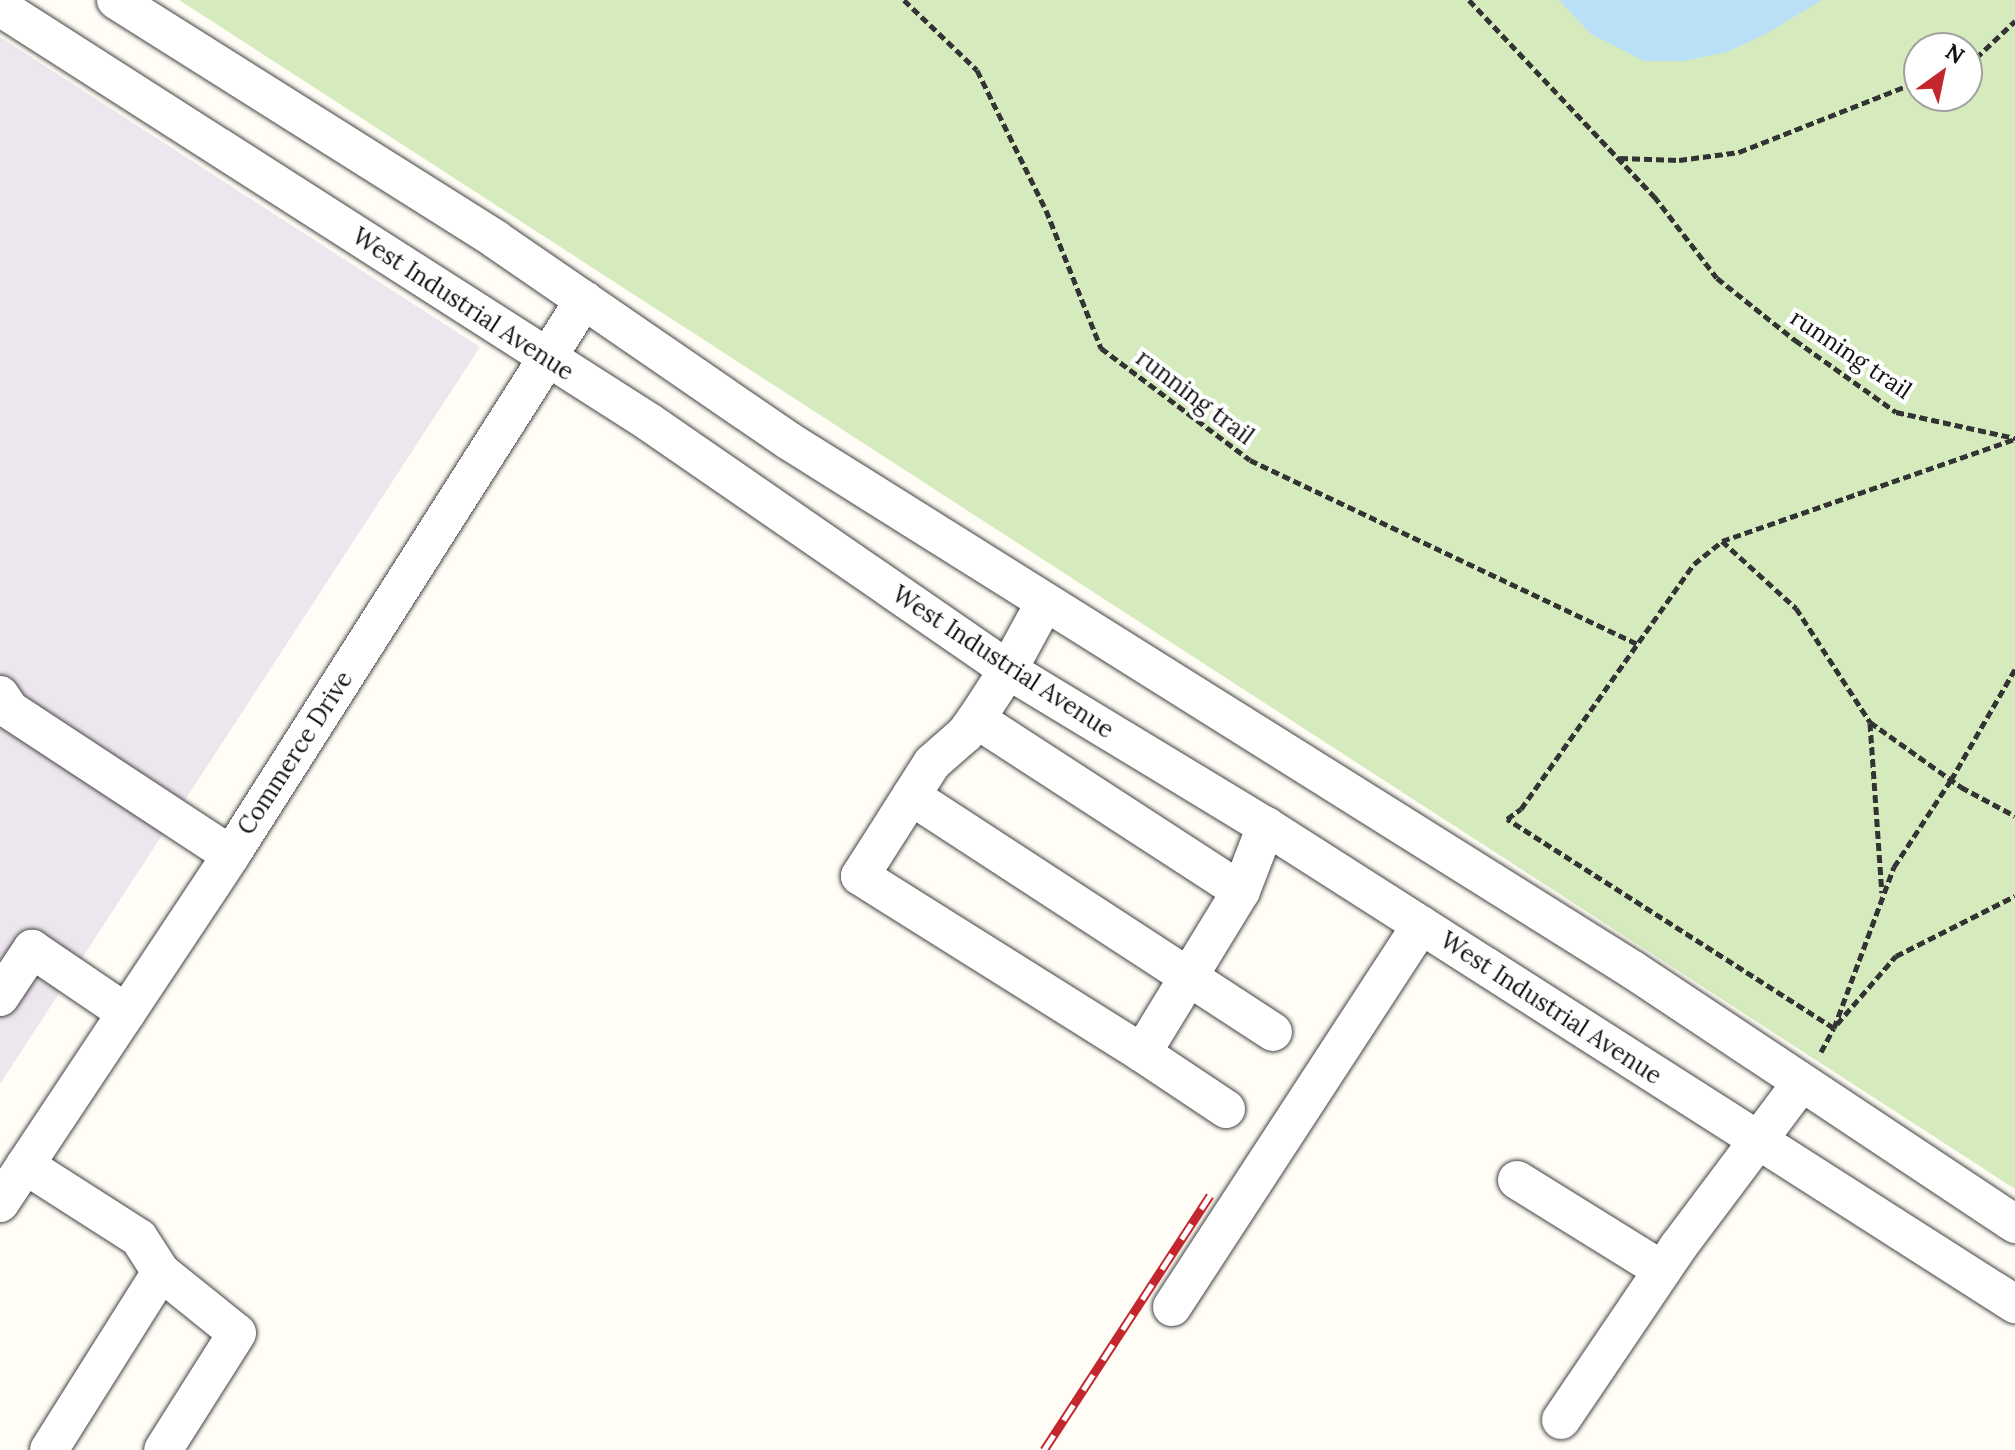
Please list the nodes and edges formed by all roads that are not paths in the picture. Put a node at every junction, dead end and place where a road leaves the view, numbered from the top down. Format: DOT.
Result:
graph roads {
  1 [pos="116,0"];
  2 [pos="0,7"];
  3 [pos="584,300"];
  4 [pos="547,359"];
  5 [pos="1045,602"];
  6 [pos="1008,670"];
  7 [pos="0,695"];
  8 [pos="976,719"];
  9 [pos="911,796"];
  10 [pos="1266,826"];
  11 [pos="231,855"];
  12 [pos="1241,891"];
  13 [pos="1421,925"];
  14 [pos="1189,976"];
  15 [pos="0,997"];
  16 [pos="126,1013"];
  17 [pos="1273,1032"];
  18 [pos="1142,1053"];
  19 [pos="1801,1083"];
  20 [pos="1226,1109"];
  21 [pos="1758,1140"];
  22 [pos="25,1165"];
  23 [pos="1517,1180"];
  24 [pos="0,1203"];
  25 [pos="2015,1224"];
  26 [pos="1662,1270"];
  27 [pos="161,1272"];
  28 [pos="2015,1304"];
  29 [pos="1172,1307"];
  30 [pos="1561,1420"];
  31 [pos="49,1450"];
  32 [pos="163,1450"];
  1 -- 3 [label="street"];
  2 -- 4 [label="street, West Industrial Avenue"];
  3 -- 4 [label="street, Commerce Drive"];
  3 -- 5 [label="street"];
  4 -- 6 [label="street, West Industrial Avenue"];
  4 -- 11 [label="street, Commerce Drive"];
  5 -- 6 [label="street"];
  5 -- 19 [label="street"];
  6 -- 8 [label="street"];
  6 -- 10 [label="street, West Industrial Avenue"];
  7 -- 11 [label="street"];
  8 -- 9 [label="street"];
  8 -- 12 [label="street"];
  9 -- 14 [label="street"];
  9 -- 18 [label="street"];
  10 -- 12 [label="street"];
  10 -- 13 [label="street, West Industrial Avenue"];
  11 -- 16 [label="street, Commerce Drive"];
  12 -- 14 [label="street"];
  13 -- 21 [label="street, West Industrial Avenue"];
  13 -- 29 [label="street"];
  14 -- 17 [label="street"];
  14 -- 18 [label="street"];
  15 -- 16 [label="street"];
  16 -- 22 [label="street, Commerce Drive"];
  18 -- 20 [label="street"];
  19 -- 21 [label="street"];
  19 -- 25 [label="street"];
  21 -- 26 [label="street"];
  21 -- 28 [label="street, West Industrial Avenue"];
  22 -- 24 [label="street, Commerce Drive"];
  22 -- 27 [label="street"];
  23 -- 26 [label="street"];
  26 -- 30 [label="street"];
  27 -- 31 [label="street"];
  27 -- 32 [label="street"];
}
